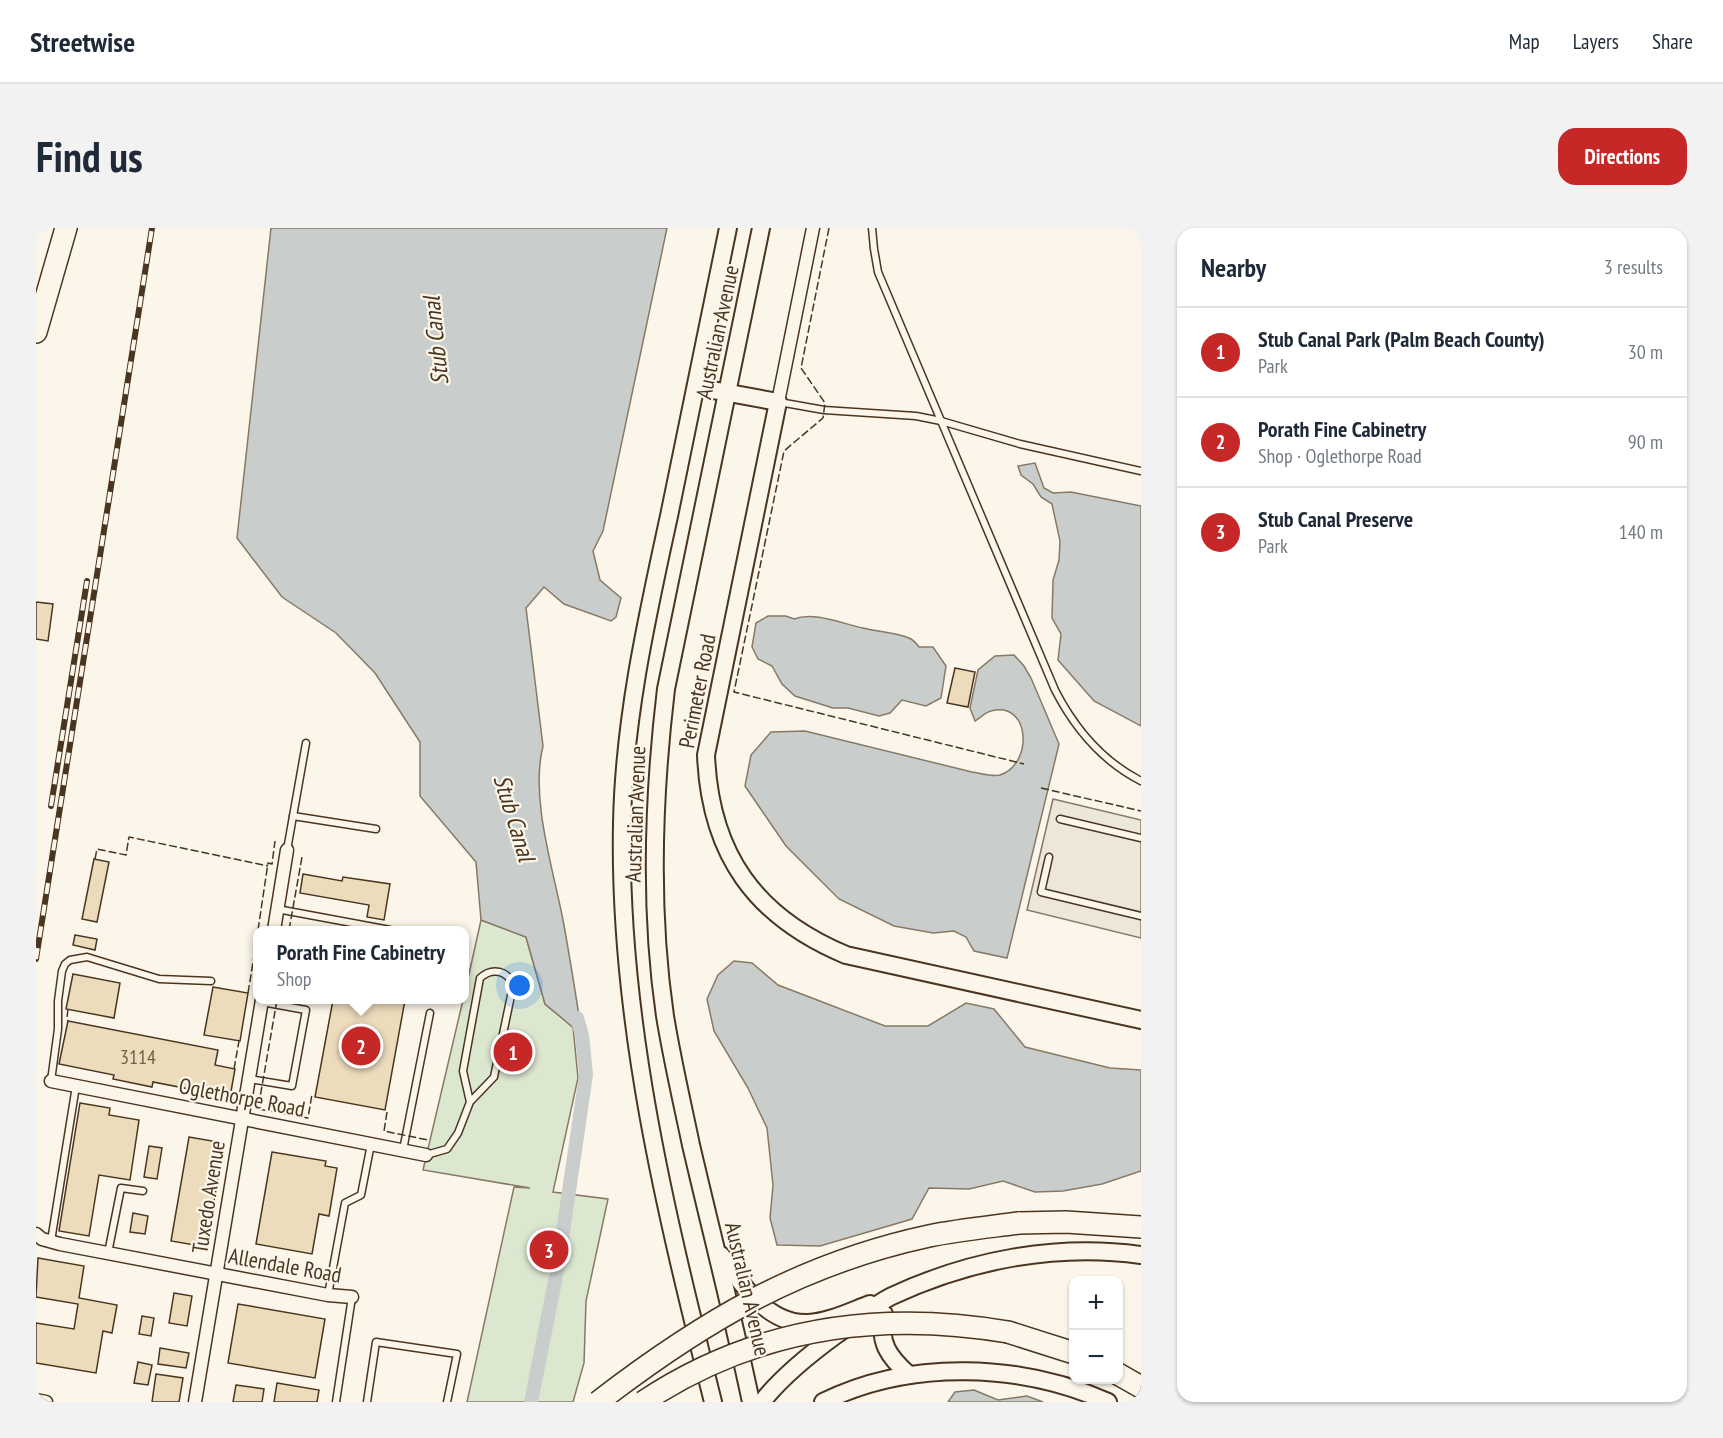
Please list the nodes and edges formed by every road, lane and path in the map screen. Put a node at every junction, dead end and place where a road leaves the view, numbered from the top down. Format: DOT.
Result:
graph roads {
  1 [pos="66,228"];
  2 [pos="728,228"];
  3 [pos="761,228"];
  4 [pos="813,228"];
  5 [pos="872,228"];
  6 [pos="36,332"];
  7 [pos="696,387"];
  8 [pos="727,393"];
  9 [pos="778,402"];
  10 [pos="941,420"];
  11 [pos="1141,471"];
  12 [pos="306,743"];
  13 [pos="1141,781"];
  14 [pos="293,816"];
  15 [pos="1060,819"];
  16 [pos="376,829"];
  17 [pos="1141,838"];
  18 [pos="287,850"];
  19 [pos="1049,857"];
  20 [pos="277,909"];
  21 [pos="1141,916"];
  22 [pos="275,926"];
  23 [pos="368,926"];
  24 [pos="211,981"];
  25 [pos="261,1004"];
  26 [pos="280,1004"];
  27 [pos="430,1013"];
  28 [pos="1141,1020"];
  29 [pos="249,1078"];
  30 [pos="51,1081"];
  31 [pos="76,1086"];
  32 [pos="470,1102"];
  33 [pos="242,1119"];
  34 [pos="371,1144"];
  35 [pos="403,1150"];
  36 [pos="426,1155"];
  37 [pos="143,1191"];
  38 [pos="1141,1227"];
  39 [pos="41,1239"];
  40 [pos="714,1244"];
  41 [pos="108,1254"];
  42 [pos="1141,1256"];
  43 [pos="216,1275"];
  44 [pos="328,1295"];
  45 [pos="891,1296"];
  46 [pos="352,1298"];
  47 [pos="1069,1351"];
  48 [pos="909,1375"];
  49 [pos="1123,1376"];
  50 [pos="1141,1387"];
  51 [pos="36,1400"];
  52 [pos="46,1402"];
  53 [pos="195,1402"];
  54 [pos="336,1402"];
  55 [pos="367,1402"];
  56 [pos="447,1402"];
  57 [pos="598,1402"];
  58 [pos="643,1402"];
  59 [pos="713,1402"];
  60 [pos="751,1402"];
  61 [pos="762,1402"];
  62 [pos="823,1402"];
  63 [pos="1108,1402"];
  1 -- 6 [label="highway"];
  2 -- 7 [label="main road, Australian Avenue"];
  3 -- 8 [label="main road, Australian Avenue"];
  4 -- 9 [label="street, Perimeter Road"];
  5 -- 10 [label="lane"];
  7 -- 8 [label="main road"];
  7 -- 59 [label="main road, Australian Avenue"];
  8 -- 9 [label="main road"];
  8 -- 40 [label="main road, Australian Avenue"];
  9 -- 10 [label="lane"];
  9 -- 28 [label="main road, Perimeter Road"];
  10 -- 11 [label="lane"];
  10 -- 13 [label="lane"];
  12 -- 14 [label="lane"];
  14 -- 16 [label="lane"];
  14 -- 18 [label="lane"];
  15 -- 17 [label="lane"];
  18 -- 20 [label="street"];
  19 -- 21 [label="lane"];
  20 -- 22 [label="street"];
  20 -- 23 [label="lane"];
  24 -- 30 [label="lane"];
  25 -- 29 [label="street, Tuxedo Avenue"];
  26 -- 29 [label="lane"];
  27 -- 35 [label="lane"];
  29 -- 33 [label="street, Tuxedo Avenue"];
  30 -- 31 [label="street, Oglethorpe Road"];
  31 -- 33 [label="street, Oglethorpe Road"];
  31 -- 39 [label="lane"];
  32 -- 32 [label="lane"];
  32 -- 36 [label="lane"];
  33 -- 34 [label="street, Oglethorpe Road"];
  33 -- 43 [label="street, Tuxedo Avenue"];
  34 -- 35 [label="street, Oglethorpe Road"];
  34 -- 44 [label="lane"];
  35 -- 36 [label="street, Oglethorpe Road"];
  37 -- 41 [label="lane"];
  38 -- 57 [label="highway, bridge"];
  39 -- 41 [label="street, Allendale Road"];
  40 -- 45 [label="main road"];
  40 -- 60 [label="main road, Australian Avenue"];
  41 -- 43 [label="street, Allendale Road"];
  42 -- 45 [label="main road"];
  43 -- 44 [label="street, Allendale Road"];
  43 -- 53 [label="street, Tuxedo Avenue"];
  44 -- 46 [label="street, Allendale Road"];
  45 -- 48 [label="main road"];
  45 -- 61 [label="main road"];
  46 -- 54 [label="lane"];
  47 -- 58 [label="highway, bridge"];
  48 -- 62 [label="main road"];
  48 -- 63 [label="main road"];
  49 -- 50 [label="highway"];
  51 -- 52 [label="street"];
  55 -- 56 [label="lane"];
}
